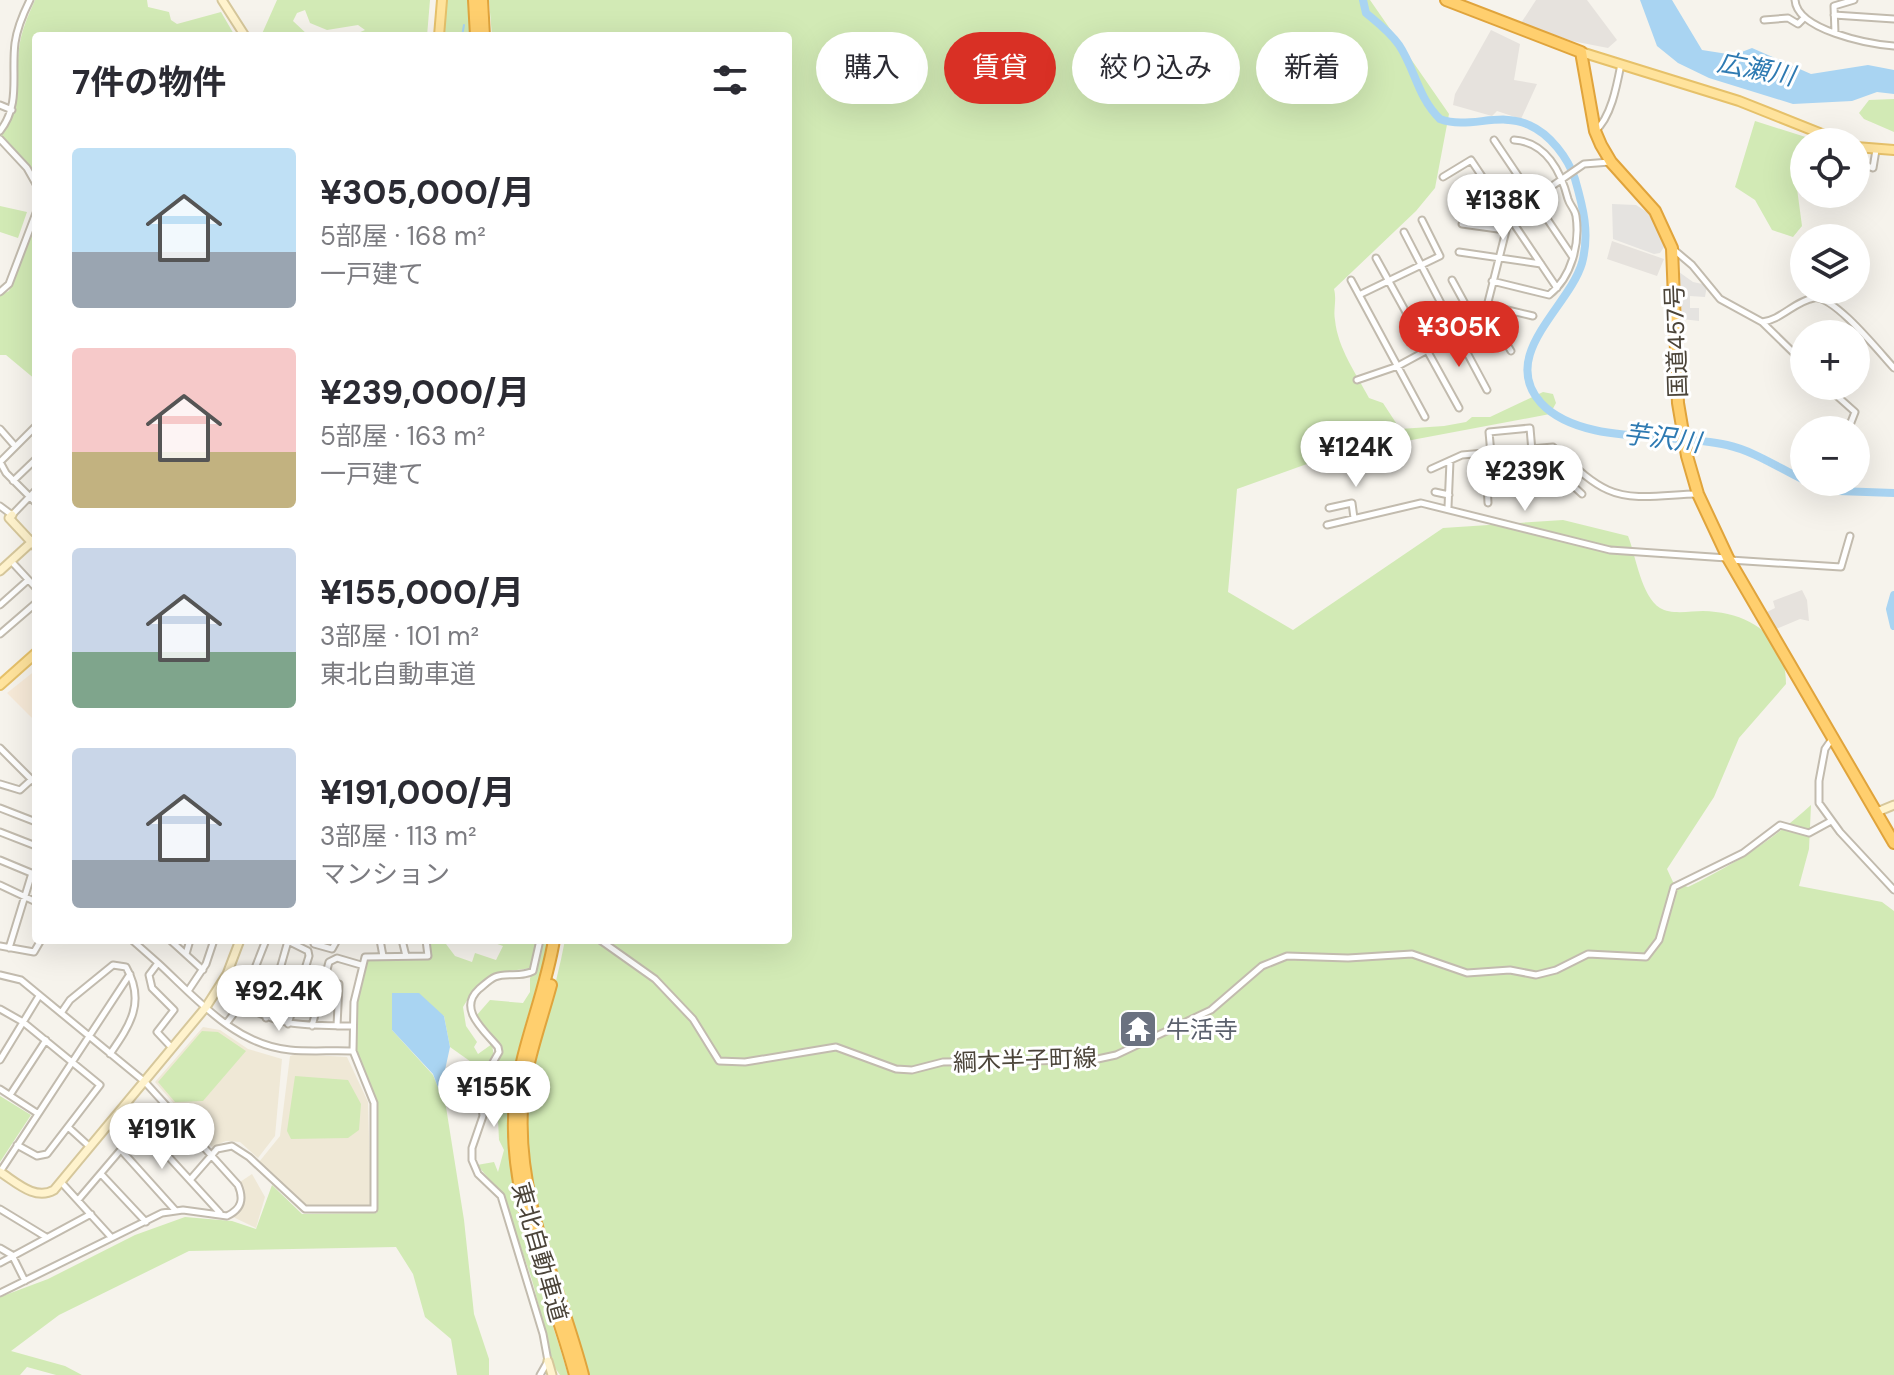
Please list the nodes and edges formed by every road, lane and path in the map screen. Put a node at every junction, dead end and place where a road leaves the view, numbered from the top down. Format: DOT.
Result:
graph roads {
  1 [pos="30,0"];
  2 [pos="222,0"];
  3 [pos="439,0"];
  4 [pos="474,0"];
  5 [pos="482,0"];
  6 [pos="1446,0"];
  7 [pos="1795,0"];
  8 [pos="1854,0"];
  9 [pos="1834,15"];
  10 [pos="1803,19"];
  11 [pos="1894,19"];
  12 [pos="1764,20"];
  13 [pos="242,32"];
  14 [pos="436,32"];
  15 [pos="476,32"];
  16 [pos="484,32"];
  17 [pos="1835,33"];
  18 [pos="1894,46"];
  19 [pos="1581,52"];
  20 [pos="1621,63"];
  21 [pos="0,105"];
  22 [pos="12,110"];
  23 [pos="1807,128"];
  24 [pos="0,131"];
  25 [pos="1595,131"];
  26 [pos="0,139"];
  27 [pos="1494,140"];
  28 [pos="1514,140"];
  29 [pos="1870,149"];
  30 [pos="1876,150"];
  31 [pos="1894,150"];
  32 [pos="1611,162"];
  33 [pos="1870,167"];
  34 [pos="32,177"];
  35 [pos="1443,177"];
  36 [pos="1564,178"];
  37 [pos="1490,187"];
  38 [pos="1533,200"];
  39 [pos="1464,204"];
  40 [pos="1510,215"];
  41 [pos="1422,220"];
  42 [pos="32,224"];
  43 [pos="1462,224"];
  44 [pos="1505,230"];
  45 [pos="1404,232"];
  46 [pos="1672,248"];
  47 [pos="1459,252"];
  48 [pos="1498,256"];
  49 [pos="1572,257"];
  50 [pos="1376,258"];
  51 [pos="1421,265"];
  52 [pos="1542,265"];
  53 [pos="1351,280"];
  54 [pos="1388,280"];
  55 [pos="1452,280"];
  56 [pos="1492,281"];
  57 [pos="1557,289"];
  58 [pos="0,292"];
  59 [pos="1359,295"];
  60 [pos="1804,304"];
  61 [pos="1826,304"];
  62 [pos="1486,308"];
  63 [pos="1533,316"];
  64 [pos="1762,322"];
  65 [pos="1476,324"];
  66 [pos="1457,334"];
  67 [pos="1790,349"];
  68 [pos="1427,351"];
  69 [pos="1511,351"];
  70 [pos="1398,366"];
  71 [pos="1894,368"];
  72 [pos="1357,380"];
  73 [pos="1487,390"];
  74 [pos="1842,400"];
  75 [pos="1459,408"];
  76 [pos="1853,416"];
  77 [pos="1425,417"];
  78 [pos="0,429"];
  79 [pos="32,430"];
  80 [pos="15,446"];
  81 [pos="1532,450"];
  82 [pos="1502,453"];
  83 [pos="1491,454"];
  84 [pos="1450,461"];
  85 [pos="0,462"];
  86 [pos="32,463"];
  87 [pos="1533,463"];
  88 [pos="1570,463"];
  89 [pos="1431,469"];
  90 [pos="1441,477"];
  91 [pos="1449,477"];
  92 [pos="13,481"];
  93 [pos="1435,492"];
  94 [pos="32,493"];
  95 [pos="1582,494"];
  96 [pos="1698,494"];
  97 [pos="1449,495"];
  98 [pos="29,496"];
  99 [pos="32,499"];
  100 [pos="1488,503"];
  101 [pos="0,506"];
  102 [pos="1329,508"];
  103 [pos="1447,508"];
  104 [pos="12,515"];
  105 [pos="1354,518"];
  106 [pos="1327,525"];
  107 [pos="1850,536"];
  108 [pos="32,538"];
  109 [pos="32,544"];
  110 [pos="1728,559"];
  111 [pos="11,561"];
  112 [pos="0,571"];
  113 [pos="28,580"];
  114 [pos="32,584"];
  115 [pos="0,605"];
  116 [pos="32,606"];
  117 [pos="0,634"];
  118 [pos="32,657"];
  119 [pos="32,664"];
  120 [pos="0,685"];
  121 [pos="0,691"];
  122 [pos="1833,739"];
  123 [pos="1,750"];
  124 [pos="32,780"];
  125 [pos="32,783"];
  126 [pos="0,784"];
  127 [pos="1894,805"];
  128 [pos="0,808"];
  129 [pos="1877,812"];
  130 [pos="32,820"];
  131 [pos="1831,821"];
  132 [pos="0,832"];
  133 [pos="1894,843"];
  134 [pos="32,844"];
  135 [pos="0,860"];
  136 [pos="32,873"];
  137 [pos="32,879"];
  138 [pos="1,887"];
  139 [pos="1894,890"];
  140 [pos="25,895"];
  141 [pos="32,899"];
  142 [pos="39,944"];
  143 [pos="137,944"];
  144 [pos="175,944"];
  145 [pos="189,944"];
  146 [pos="213,944"];
  147 [pos="238,944"];
  148 [pos="264,944"];
  149 [pos="287,944"];
  150 [pos="294,944"];
  151 [pos="314,944"];
  152 [pos="335,944"];
  153 [pos="381,944"];
  154 [pos="403,944"];
  155 [pos="426,944"];
  156 [pos="539,944"];
  157 [pos="553,944"];
  158 [pos="560,944"];
  159 [pos="606,944"];
  160 [pos="0,946"];
  161 [pos="9,948"];
  162 [pos="186,954"];
  163 [pos="383,956"];
  164 [pos="406,956"];
  165 [pos="158,963"];
  166 [pos="361,965"];
  167 [pos="203,970"];
  168 [pos="130,974"];
  169 [pos="0,975"];
  170 [pos="325,980"];
  171 [pos="188,991"];
  172 [pos="39,996"];
  173 [pos="241,1004"];
  174 [pos="206,1007"];
  175 [pos="0,1009"];
  176 [pos="61,1013"];
  177 [pos="266,1018"];
  178 [pos="23,1022"];
  179 [pos="226,1024"];
  180 [pos="288,1024"];
  181 [pos="312,1026"];
  182 [pos="337,1026"];
  183 [pos="353,1026"];
  184 [pos="89,1035"];
  185 [pos="46,1040"];
  186 [pos="172,1048"];
  187 [pos="353,1051"];
  188 [pos="110,1054"];
  189 [pos="0,1060"];
  190 [pos="72,1061"];
  191 [pos="145,1082"];
  192 [pos="0,1089"];
  193 [pos="10,1095"];
  194 [pos="124,1108"];
  195 [pos="37,1113"];
  196 [pos="141,1126"];
  197 [pos="68,1127"];
  198 [pos="17,1145"];
  199 [pos="90,1147"];
  200 [pos="121,1150"];
  201 [pos="211,1155"];
  202 [pos="0,1172"];
  203 [pos="101,1174"];
  204 [pos="190,1180"];
  205 [pos="60,1181"];
  206 [pos="78,1200"];
  207 [pos="0,1209"];
  208 [pos="176,1210"];
  209 [pos="91,1214"];
  210 [pos="221,1214"];
  211 [pos="146,1222"];
  212 [pos="47,1237"];
  213 [pos="111,1237"];
  214 [pos="0,1248"];
  215 [pos="12,1255"];
  216 [pos="0,1263"];
  217 [pos="25,1281"];
  218 [pos="0,1293"];
  219 [pos="548,1361"];
  220 [pos="540,1375"];
  221 [pos="552,1375"];
  222 [pos="575,1375"];
  223 [pos="583,1375"];
  1 -- 22 [label="street"];
  2 -- 13 [label="street"];
  3 -- 14 [label="main road"];
  4 -- 15 [label="highway"];
  5 -- 16 [label="highway"];
  6 -- 19 [label="highway"];
  7 -- 10 [label="street"];
  8 -- 9 [label="street"];
  9 -- 11 [label="street"];
  9 -- 17 [label="street"];
  10 -- 12 [label="street"];
  10 -- 17 [label="street"];
  17 -- 18 [label="street"];
  19 -- 20 [label="main road"];
  19 -- 25 [label="highway, 国道457号"];
  20 -- 23 [label="main road"];
  20 -- 25 [label="street"];
  21 -- 22 [label="street"];
  22 -- 24 [label="street"];
  25 -- 32 [label="highway, 国道457号"];
  26 -- 34 [label="street"];
  27 -- 38 [label="street"];
  28 -- 36 [label="street"];
  29 -- 30 [label="main road"];
  30 -- 31 [label="main road"];
  30 -- 33 [label="street"];
  32 -- 36 [label="street"];
  32 -- 46 [label="highway, 国道457号"];
  35 -- 37 [label="street"];
  36 -- 38 [label="street"];
  36 -- 49 [label="street"];
  37 -- 39 [label="street"];
  37 -- 40 [label="street"];
  38 -- 40 [label="street"];
  38 -- 49 [label="street"];
  40 -- 44 [label="street"];
  40 -- 52 [label="street"];
  41 -- 51 [label="street"];
  42 -- 58 [label="street"];
  43 -- 44 [label="street"];
  44 -- 48 [label="street"];
  45 -- 51 [label="street"];
  46 -- 64 [label="street"];
  46 -- 96 [label="highway, 国道457号"];
  47 -- 48 [label="street"];
  48 -- 52 [label="street"];
  48 -- 56 [label="street"];
  49 -- 57 [label="street"];
  50 -- 54 [label="street"];
  51 -- 54 [label="street"];
  51 -- 66 [label="street"];
  52 -- 57 [label="street"];
  53 -- 59 [label="street"];
  54 -- 59 [label="street"];
  54 -- 68 [label="street"];
  55 -- 65 [label="street"];
  56 -- 57 [label="street"];
  56 -- 62 [label="street"];
  59 -- 70 [label="street"];
  60 -- 64 [label="street"];
  61 -- 71 [label="street"];
  62 -- 63 [label="street"];
  62 -- 65 [label="street"];
  62 -- 69 [label="street"];
  64 -- 67 [label="street"];
  65 -- 66 [label="street"];
  66 -- 68 [label="street"];
  66 -- 73 [label="street"];
  68 -- 70 [label="street"];
  68 -- 75 [label="street"];
  70 -- 72 [label="street"];
  70 -- 77 [label="street"];
  74 -- 76 [label="street"];
  78 -- 80 [label="street"];
  79 -- 80 [label="street"];
  80 -- 85 [label="street"];
  81 -- 82 [label="street"];
  81 -- 83 [label="street"];
  81 -- 87 [label="street"];
  81 -- 88 [label="street"];
  82 -- 83 [label="street"];
  82 -- 100 [label="street"];
  83 -- 84 [label="street"];
  84 -- 89 [label="street"];
  84 -- 91 [label="street"];
  85 -- 92 [label="street"];
  86 -- 92 [label="street"];
  88 -- 95 [label="street"];
  88 -- 96 [label="street"];
  90 -- 91 [label="street"];
  91 -- 97 [label="street"];
  92 -- 98 [label="street"];
  93 -- 97 [label="street"];
  94 -- 98 [label="street"];
  96 -- 110 [label="highway, 国道457号"];
  97 -- 103 [label="street"];
  98 -- 99 [label="street"];
  98 -- 104 [label="street"];
  101 -- 104 [label="street"];
  102 -- 105 [label="street"];
  103 -- 105 [label="street"];
  103 -- 110 [label="street"];
  104 -- 108 [label="street"];
  105 -- 106 [label="street"];
  107 -- 110 [label="street"];
  109 -- 111 [label="street"];
  110 -- 122 [label="highway, 国道457号"];
  111 -- 112 [label="street"];
  111 -- 113 [label="street"];
  113 -- 114 [label="street"];
  113 -- 115 [label="street"];
  116 -- 117 [label="street"];
  118 -- 120 [label="main road"];
  119 -- 121 [label="main road"];
  122 -- 129 [label="highway, 国道457号"];
  122 -- 131 [label="street"];
  123 -- 124 [label="street"];
  125 -- 126 [label="street"];
  127 -- 129 [label="street"];
  128 -- 130 [label="street"];
  129 -- 133 [label="highway, 国道457号"];
  131 -- 139 [label="street"];
  131 -- 159 [label="street, 綱木半子町線"];
  132 -- 134 [label="street"];
  135 -- 136 [label="street"];
  137 -- 140 [label="street"];
  138 -- 140 [label="street"];
  140 -- 141 [label="street"];
  140 -- 161 [label="street"];
  142 -- 161 [label="street"];
  143 -- 165 [label="street"];
  144 -- 162 [label="street"];
  145 -- 162 [label="street"];
  146 -- 167 [label="street"];
  147 -- 174 [label="street"];
  148 -- 173 [label="street"];
  149 -- 177 [label="street"];
  150 -- 180 [label="street"];
  151 -- 152 [label="street"];
  153 -- 163 [label="street"];
  154 -- 164 [label="street"];
  155 -- 164 [label="street"];
  156 -- 219 [label="street"];
  157 -- 222 [label="highway, 東北自動車道"];
  158 -- 223 [label="highway, 東北自動車道"];
  160 -- 161 [label="street"];
  162 -- 167 [label="street"];
  163 -- 164 [label="street"];
  163 -- 166 [label="street"];
  165 -- 171 [label="street"];
  165 -- 186 [label="street"];
  166 -- 170 [label="street"];
  166 -- 183 [label="street"];
  167 -- 171 [label="street"];
  168 -- 176 [label="street"];
  168 -- 184 [label="street"];
  168 -- 188 [label="street"];
  169 -- 172 [label="street"];
  170 -- 181 [label="street"];
  170 -- 182 [label="street"];
  171 -- 174 [label="street"];
  172 -- 176 [label="street"];
  172 -- 178 [label="street"];
  173 -- 177 [label="street"];
  173 -- 179 [label="street"];
  174 -- 179 [label="street"];
  174 -- 186 [label="street"];
  175 -- 178 [label="street"];
  176 -- 184 [label="street"];
  177 -- 180 [label="street"];
  178 -- 185 [label="street"];
  178 -- 189 [label="street"];
  179 -- 187 [label="street"];
  180 -- 181 [label="street"];
  181 -- 182 [label="street"];
  182 -- 183 [label="street"];
  183 -- 187 [label="street"];
  184 -- 188 [label="street"];
  184 -- 190 [label="street"];
  185 -- 190 [label="street"];
  185 -- 193 [label="street"];
  186 -- 191 [label="street"];
  187 -- 201 [label="street"];
  188 -- 191 [label="street"];
  190 -- 195 [label="street"];
  190 -- 197 [label="street"];
  191 -- 194 [label="street"];
  191 -- 201 [label="street"];
  192 -- 193 [label="street"];
  193 -- 195 [label="street"];
  194 -- 196 [label="street"];
  194 -- 199 [label="street"];
  195 -- 198 [label="street"];
  196 -- 200 [label="street"];
  196 -- 204 [label="street"];
  197 -- 198 [label="street"];
  197 -- 199 [label="street"];
  198 -- 202 [label="street"];
  199 -- 205 [label="street"];
  200 -- 203 [label="street"];
  200 -- 208 [label="street"];
  201 -- 204 [label="street"];
  201 -- 210 [label="street"];
  202 -- 205 [label="street"];
  203 -- 206 [label="street"];
  203 -- 211 [label="street"];
  204 -- 210 [label="street"];
  205 -- 206 [label="street"];
  206 -- 209 [label="street"];
  207 -- 212 [label="street"];
  208 -- 210 [label="street"];
  208 -- 211 [label="street"];
  209 -- 212 [label="street"];
  209 -- 213 [label="street"];
  211 -- 213 [label="street"];
  212 -- 215 [label="street"];
  213 -- 217 [label="street"];
  214 -- 215 [label="street"];
  215 -- 216 [label="street"];
  215 -- 217 [label="street"];
  217 -- 218 [label="street"];
  219 -- 220 [label="street"];
  219 -- 221 [label="street"];
}
